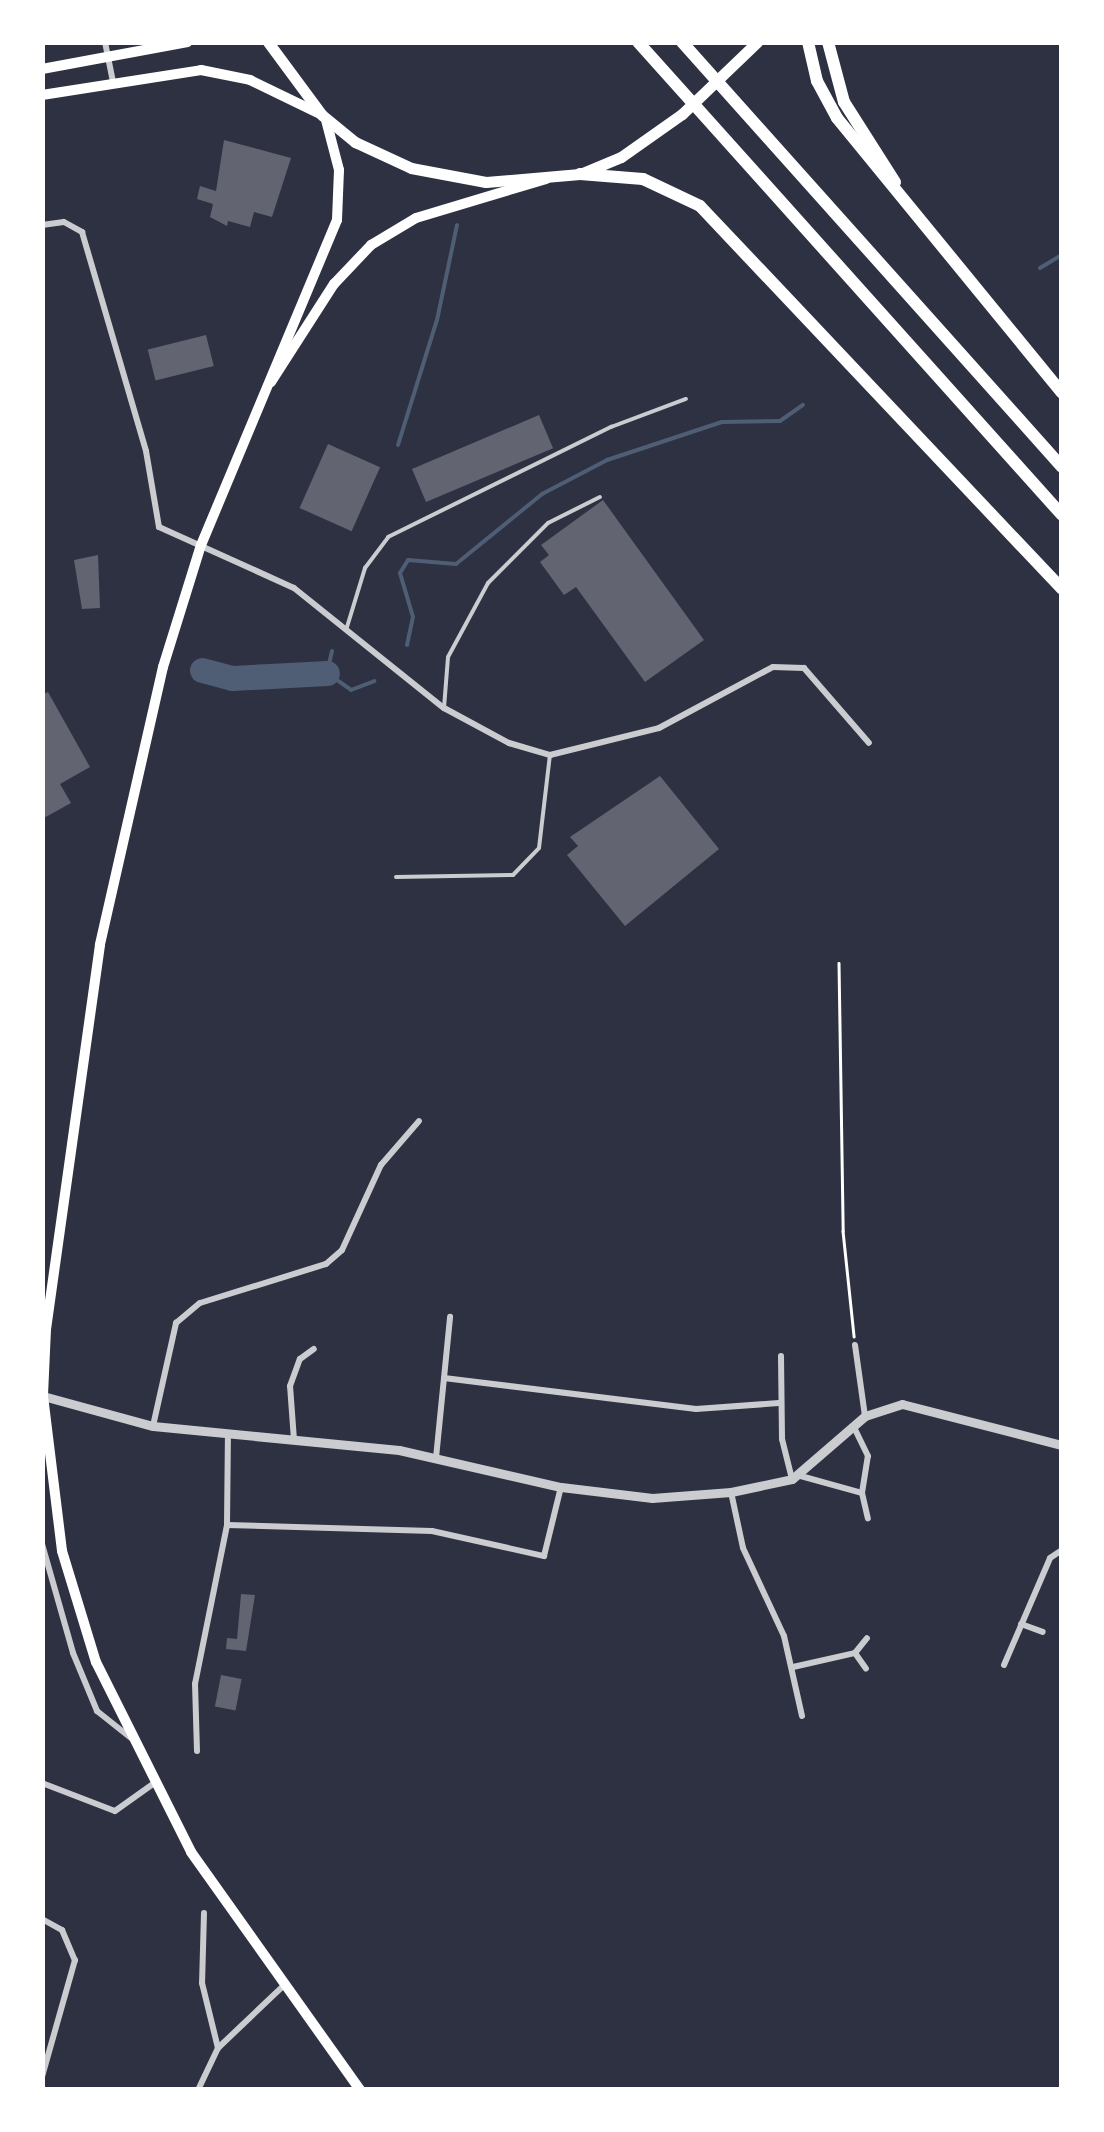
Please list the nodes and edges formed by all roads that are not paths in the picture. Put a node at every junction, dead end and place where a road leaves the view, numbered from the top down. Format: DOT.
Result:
graph roads {
  1 [pos="105,42"];
  2 [pos="188,42"];
  3 [pos="268,42"];
  4 [pos="638,42"];
  5 [pos="757,42"];
  6 [pos="808,42"];
  7 [pos="828,42"];
  8 [pos="686,48"];
  9 [pos="109,59"];
  10 [pos="42,69"];
  11 [pos="113,82"];
  12 [pos="42,95"];
  13 [pos="324,118"];
  14 [pos="580,174"];
  15 [pos="547,179"];
  16 [pos="908,205"];
  17 [pos="42,225"];
  18 [pos="1062,393"];
  19 [pos="686,399"];
  20 [pos="258,400"];
  21 [pos="1062,467"];
  22 [pos="600,497"];
  23 [pos="1062,515"];
  24 [pos="201,545"];
  25 [pos="1062,589"];
  26 [pos="345,632"];
  27 [pos="444,708"];
  28 [pos="869,743"];
  29 [pos="550,755"];
  30 [pos="396,877"];
  31 [pos="419,1121"];
  32 [pos="450,1316"];
  33 [pos="855,1344"];
  34 [pos="314,1349"];
  35 [pos="781,1356"];
  36 [pos="444,1378"];
  37 [pos="43,1396"];
  38 [pos="779,1403"];
  39 [pos="864,1416"];
  40 [pos="153,1426"];
  41 [pos="854,1427"];
  42 [pos="228,1435"];
  43 [pos="294,1440"];
  44 [pos="1062,1445"];
  45 [pos="436,1458"];
  46 [pos="46,1473"];
  47 [pos="794,1477"];
  48 [pos="560,1487"];
  49 [pos="731,1492"];
  50 [pos="862,1492"];
  51 [pos="868,1518"];
  52 [pos="227,1525"];
  53 [pos="42,1544"];
  54 [pos="1062,1550"];
  55 [pos="1022,1624"];
  56 [pos="1044,1632"];
  57 [pos="867,1638"];
  58 [pos="856,1653"];
  59 [pos="1004,1665"];
  60 [pos="793,1667"];
  61 [pos="866,1668"];
  62 [pos="802,1716"];
  63 [pos="134,1740"];
  64 [pos="197,1752"];
  65 [pos="42,1783"];
  66 [pos="153,1784"];
  67 [pos="204,1913"];
  68 [pos="42,1920"];
  69 [pos="282,1986"];
  70 [pos="218,2048"];
  71 [pos="42,2077"];
  72 [pos="198,2090"];
  73 [pos="360,2090"];
  1 -- 9 [label="street"];
  2 -- 9 [label="main road"];
  3 -- 13 [label="highway"];
  4 -- 23 [label="highway"];
  5 -- 14 [label="highway"];
  6 -- 16 [label="highway"];
  7 -- 16 [label="highway"];
  8 -- 21 [label="highway"];
  9 -- 10 [label="main road"];
  9 -- 11 [label="street"];
  11 -- 12 [label="main road"];
  11 -- 13 [label="main road"];
  13 -- 15 [label="highway"];
  13 -- 20 [label="main road"];
  14 -- 15 [label="highway"];
  14 -- 25 [label="highway"];
  15 -- 20 [label="main road"];
  16 -- 18 [label="highway"];
  17 -- 24 [label="street"];
  19 -- 26 [label="lane"];
  20 -- 24 [label="main road"];
  22 -- 27 [label="lane"];
  24 -- 26 [label="street"];
  24 -- 37 [label="main road"];
  26 -- 27 [label="street"];
  27 -- 29 [label="street"];
  28 -- 29 [label="street"];
  29 -- 30 [label="lane"];
  31 -- 40 [label="street"];
  32 -- 36 [label="street"];
  33 -- 39 [label="street"];
  34 -- 43 [label="street"];
  35 -- 38 [label="street"];
  36 -- 38 [label="street"];
  36 -- 45 [label="street"];
  37 -- 40 [label="street"];
  37 -- 46 [label="main road"];
  38 -- 47 [label="street"];
  39 -- 41 [label="street"];
  39 -- 44 [label="street"];
  40 -- 42 [label="street"];
  41 -- 47 [label="street"];
  41 -- 50 [label="street"];
  42 -- 43 [label="street"];
  42 -- 52 [label="street"];
  43 -- 45 [label="street"];
  45 -- 48 [label="street"];
  46 -- 63 [label="main road"];
  47 -- 49 [label="street"];
  47 -- 50 [label="street"];
  48 -- 49 [label="street"];
  48 -- 52 [label="street"];
  49 -- 60 [label="street"];
  50 -- 51 [label="street"];
  52 -- 64 [label="street"];
  53 -- 63 [label="street"];
  54 -- 55 [label="street"];
  55 -- 56 [label="street"];
  55 -- 59 [label="street"];
  57 -- 58 [label="street"];
  58 -- 60 [label="street"];
  58 -- 61 [label="street"];
  60 -- 62 [label="street"];
  63 -- 66 [label="main road"];
  65 -- 66 [label="street"];
  66 -- 69 [label="main road"];
  67 -- 70 [label="street"];
  68 -- 71 [label="street"];
  69 -- 70 [label="street"];
  69 -- 73 [label="main road"];
  70 -- 72 [label="street"];
}
